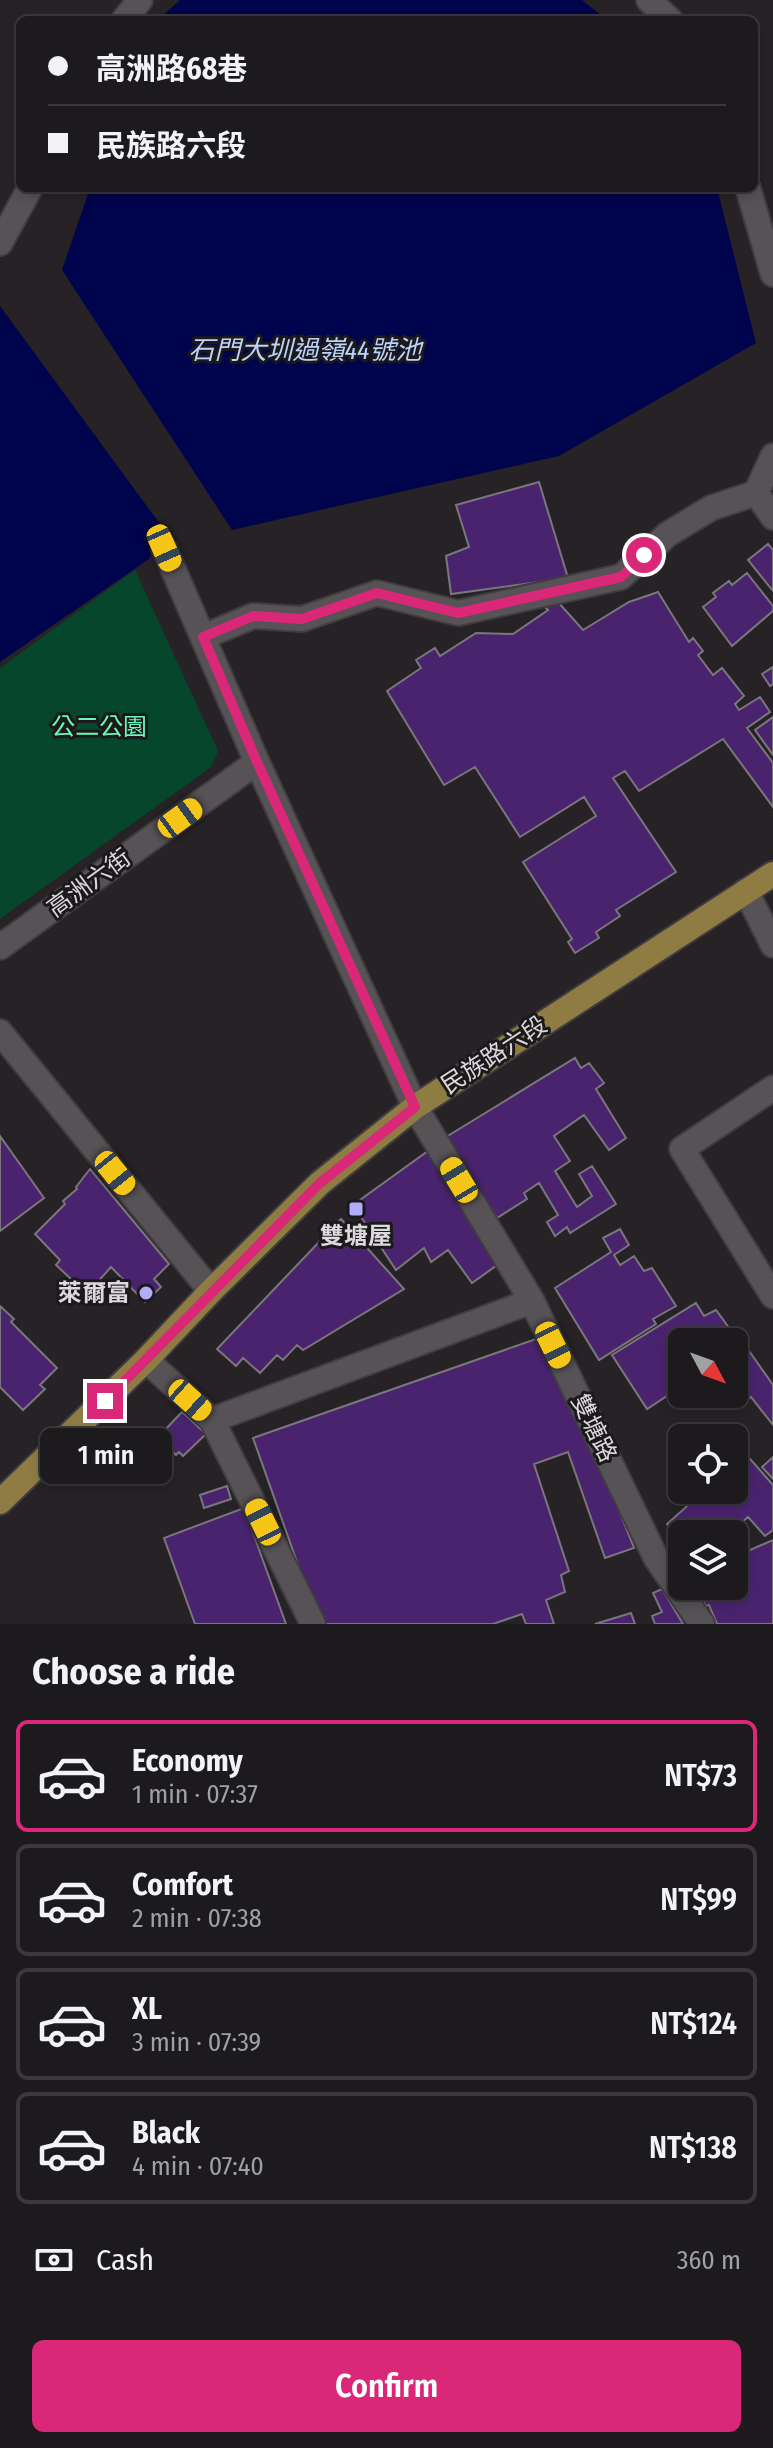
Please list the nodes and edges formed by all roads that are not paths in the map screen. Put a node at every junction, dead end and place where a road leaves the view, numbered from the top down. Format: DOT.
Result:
graph roads {
  1 [pos="140,0"];
  2 [pos="649,0"];
  3 [pos="127,16"];
  4 [pos="666,16"];
  5 [pos="28,192"];
  6 [pos="749,192"];
  7 [pos="0,243"];
  8 [pos="773,274"];
  9 [pos="773,456"];
  10 [pos="756,493"];
  11 [pos="773,517"];
  12 [pos="164,548"];
  13 [pos="203,637"];
  14 [pos="257,762"];
  15 [pos="773,874"];
  16 [pos="746,891"];
  17 [pos="773,945"];
  18 [pos="0,947"];
  19 [pos="0,1032"];
  20 [pos="773,1088"];
  21 [pos="415,1107"];
  22 [pos="211,1291"];
  23 [pos="773,1296"];
  24 [pos="532,1301"];
  25 [pos="146,1360"];
  26 [pos="212,1420"];
  27 [pos="0,1502"];
  28 [pos="313,1624"];
  29 [pos="702,1624"];
  1 -- 3 [label="street"];
  2 -- 4 [label="street"];
  5 -- 7 [label="street"];
  6 -- 8 [label="street"];
  9 -- 10 [label="street"];
  10 -- 11 [label="street"];
  10 -- 13 [label="street"];
  12 -- 13 [label="street, 雙塘路"];
  13 -- 14 [label="street, 雙塘路"];
  14 -- 18 [label="street, 高洲六街"];
  14 -- 21 [label="street, 雙塘路"];
  15 -- 16 [label="main road, 民族路六段"];
  16 -- 17 [label="street"];
  16 -- 21 [label="main road, 民族路六段"];
  19 -- 22 [label="street"];
  20 -- 23 [label="street"];
  21 -- 22 [label="main road, 民族路六段"];
  21 -- 24 [label="street, 雙塘路"];
  22 -- 25 [label="main road, 民族路六段"];
  24 -- 26 [label="street"];
  24 -- 29 [label="street, 雙塘路"];
  25 -- 26 [label="street"];
  25 -- 27 [label="main road, 民族路六段"];
  26 -- 28 [label="street"];
}
